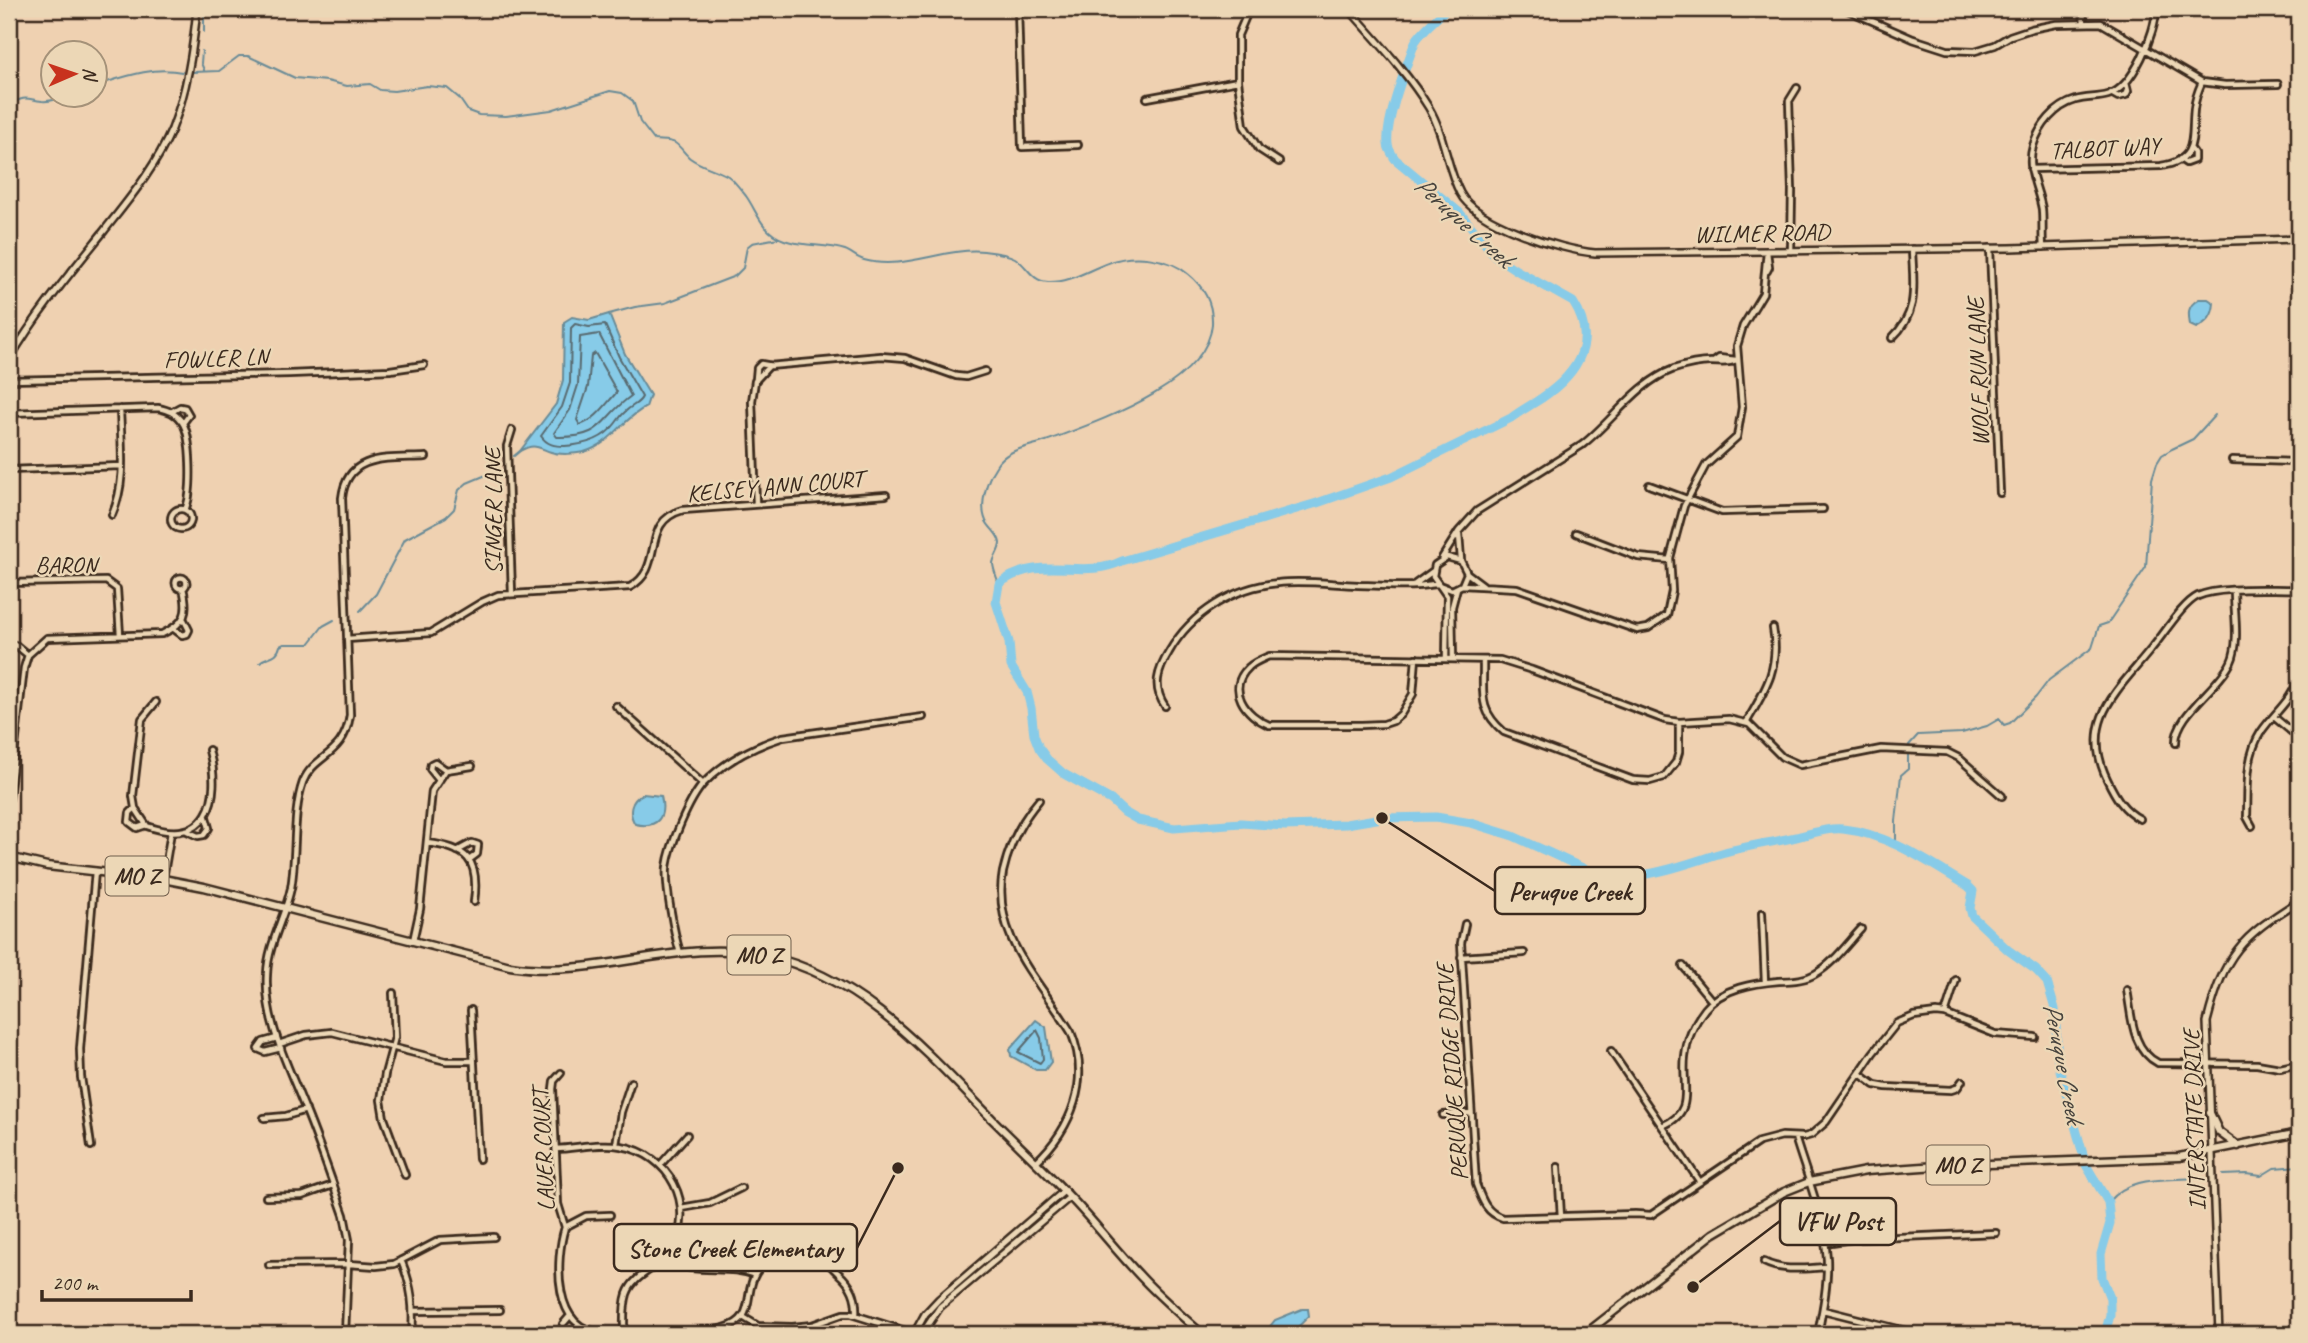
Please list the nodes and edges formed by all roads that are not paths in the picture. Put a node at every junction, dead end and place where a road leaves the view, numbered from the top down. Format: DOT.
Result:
graph roads {
  1 [pos="197,9"];
  2 [pos="1018,9"];
  3 [pos="1249,9"];
  4 [pos="1349,9"];
  5 [pos="1845,9"];
  6 [pos="2084,9"];
  7 [pos="2156,9"];
  8 [pos="2084,23"];
  9 [pos="2145,48"];
  10 [pos="1238,81"];
  11 [pos="2202,82"];
  12 [pos="2126,83"];
  13 [pos="2278,84"];
  14 [pos="1797,88"];
  15 [pos="2111,93"];
  16 [pos="1147,98"];
  17 [pos="1077,145"];
  18 [pos="2191,149"];
  19 [pos="2180,159"];
  20 [pos="1279,162"];
  21 [pos="2031,169"];
  22 [pos="2299,239"];
  23 [pos="2043,247"];
  24 [pos="1912,248"];
  25 [pos="1990,248"];
  26 [pos="1767,251"];
  27 [pos="1791,251"];
  28 [pos="1892,338"];
  29 [pos="9,360"];
  30 [pos="1737,360"];
  31 [pos="425,365"];
  32 [pos="985,371"];
  33 [pos="9,380"];
  34 [pos="120,410"];
  35 [pos="172,412"];
  36 [pos="9,413"];
  37 [pos="183,423"];
  38 [pos="512,430"];
  39 [pos="426,457"];
  40 [pos="2232,460"];
  41 [pos="2298,462"];
  42 [pos="121,466"];
  43 [pos="9,470"];
  44 [pos="1649,485"];
  45 [pos="2000,493"];
  46 [pos="886,495"];
  47 [pos="1688,499"];
  48 [pos="756,503"];
  49 [pos="1823,509"];
  50 [pos="186,510"];
  51 [pos="112,515"];
  52 [pos="2299,518"];
  53 [pos="1459,531"];
  54 [pos="1576,533"];
  55 [pos="1442,558"];
  56 [pos="1670,560"];
  57 [pos="1461,561"];
  58 [pos="1434,570"];
  59 [pos="2299,570"];
  60 [pos="1467,572"];
  61 [pos="9,583"];
  62 [pos="1438,585"];
  63 [pos="1411,586"];
  64 [pos="1460,586"];
  65 [pos="1484,586"];
  66 [pos="183,588"];
  67 [pos="2299,589"];
  68 [pos="2234,591"];
  69 [pos="512,593"];
  70 [pos="184,620"];
  71 [pos="1773,628"];
  72 [pos="174,629"];
  73 [pos="120,635"];
  74 [pos="347,639"];
  75 [pos="9,643"];
  76 [pos="28,655"];
  77 [pos="1416,658"];
  78 [pos="1446,658"];
  79 [pos="1453,658"];
  80 [pos="1483,660"];
  81 [pos="2299,678"];
  82 [pos="156,702"];
  83 [pos="20,704"];
  84 [pos="9,705"];
  85 [pos="616,706"];
  86 [pos="1165,706"];
  87 [pos="923,717"];
  88 [pos="2274,717"];
  89 [pos="1679,722"];
  90 [pos="1746,723"];
  91 [pos="2299,738"];
  92 [pos="2176,743"];
  93 [pos="209,750"];
  94 [pos="472,765"];
  95 [pos="446,770"];
  96 [pos="438,779"];
  97 [pos="703,784"];
  98 [pos="2002,796"];
  99 [pos="9,799"];
  100 [pos="1039,800"];
  101 [pos="135,808"];
  102 [pos="206,816"];
  103 [pos="2140,819"];
  104 [pos="146,825"];
  105 [pos="2252,826"];
  106 [pos="187,831"];
  107 [pos="171,832"];
  108 [pos="427,844"];
  109 [pos="457,851"];
  110 [pos="9,856"];
  111 [pos="469,860"];
  112 [pos="95,871"];
  113 [pos="163,879"];
  114 [pos="2299,901"];
  115 [pos="474,902"];
  116 [pos="285,908"];
  117 [pos="1762,913"];
  118 [pos="1465,924"];
  119 [pos="1861,929"];
  120 [pos="412,941"];
  121 [pos="680,953"];
  122 [pos="1524,953"];
  123 [pos="1461,957"];
  124 [pos="1683,966"];
  125 [pos="1956,980"];
  126 [pos="1765,982"];
  127 [pos="2127,990"];
  128 [pos="393,993"];
  129 [pos="1712,1001"];
  130 [pos="471,1010"];
  131 [pos="1945,1014"];
  132 [pos="2035,1037"];
  133 [pos="277,1038"];
  134 [pos="280,1046"];
  135 [pos="393,1047"];
  136 [pos="1611,1051"];
  137 [pos="474,1061"];
  138 [pos="2208,1064"];
  139 [pos="2299,1064"];
  140 [pos="561,1073"];
  141 [pos="1860,1074"];
  142 [pos="1962,1081"];
  143 [pos="631,1082"];
  144 [pos="306,1110"];
  145 [pos="1470,1113"];
  146 [pos="2210,1113"];
  147 [pos="1443,1115"];
  148 [pos="264,1118"];
  149 [pos="1662,1126"];
  150 [pos="2297,1134"];
  151 [pos="687,1135"];
  152 [pos="1795,1137"];
  153 [pos="616,1145"];
  154 [pos="90,1146"];
  155 [pos="2238,1146"];
  156 [pos="556,1149"];
  157 [pos="2211,1151"];
  158 [pos="479,1159"];
  159 [pos="1036,1162"];
  160 [pos="661,1164"];
  161 [pos="1558,1167"];
  162 [pos="405,1175"];
  163 [pos="1700,1182"];
  164 [pos="1809,1182"];
  165 [pos="333,1185"];
  166 [pos="741,1188"];
  167 [pos="1064,1191"];
  168 [pos="265,1197"];
  169 [pos="1070,1197"];
  170 [pos="681,1208"];
  171 [pos="610,1215"];
  172 [pos="1561,1217"];
  173 [pos="565,1227"];
  174 [pos="1996,1233"];
  175 [pos="494,1237"];
  176 [pos="1825,1243"];
  177 [pos="789,1253"];
  178 [pos="803,1253"];
  179 [pos="666,1258"];
  180 [pos="401,1260"];
  181 [pos="1764,1262"];
  182 [pos="349,1264"];
  183 [pos="269,1265"];
  184 [pos="1827,1267"];
  185 [pos="755,1275"];
  186 [pos="500,1310"];
  187 [pos="1823,1310"];
  188 [pos="414,1311"];
  189 [pos="856,1315"];
  190 [pos="569,1317"];
  191 [pos="743,1317"];
  192 [pos="579,1326"];
  193 [pos="625,1332"];
  194 [pos="1592,1332"];
  195 [pos="276,1334"];
  196 [pos="295,1334"];
  197 [pos="345,1334"];
  198 [pos="412,1334"];
  199 [pos="914,1334"];
  200 [pos="922,1334"];
  201 [pos="1202,1334"];
  202 [pos="1585,1334"];
  203 [pos="1818,1334"];
  204 [pos="1918,1334"];
  205 [pos="2219,1334"];
  1 -- 29 [label="street"];
  2 -- 17 [label="street"];
  3 -- 10 [label="street"];
  4 -- 26 [label="street, WILMER ROAD"];
  5 -- 8 [label="street"];
  6 -- 8 [label="street"];
  7 -- 9 [label="street"];
  8 -- 9 [label="street"];
  9 -- 11 [label="street"];
  9 -- 12 [label="street"];
  10 -- 16 [label="street"];
  10 -- 20 [label="street"];
  11 -- 13 [label="street"];
  11 -- 18 [label="street, TALBOT WAY"];
  12 -- 15 [label="street"];
  12 -- 15 [label="street"];
  14 -- 27 [label="street"];
  15 -- 21 [label="street"];
  18 -- 19 [label="street, TALBOT WAY"];
  18 -- 19 [label="street, TALBOT WAY"];
  19 -- 21 [label="street, TALBOT WAY"];
  21 -- 23 [label="street"];
  22 -- 23 [label="street, WILMER ROAD"];
  23 -- 25 [label="street, WILMER ROAD"];
  24 -- 25 [label="street, WILMER ROAD"];
  24 -- 27 [label="street, WILMER ROAD"];
  24 -- 28 [label="street"];
  25 -- 45 [label="street, WOLF RUN LANE"];
  26 -- 27 [label="street, WILMER ROAD"];
  26 -- 30 [label="street"];
  30 -- 47 [label="street"];
  30 -- 53 [label="street"];
  31 -- 33 [label="street, FOWLER LN"];
  32 -- 48 [label="street"];
  34 -- 35 [label="street"];
  34 -- 36 [label="street"];
  34 -- 42 [label="street"];
  35 -- 37 [label="street"];
  35 -- 37 [label="street"];
  37 -- 50 [label="street"];
  38 -- 69 [label="street, SINGER LANE"];
  39 -- 74 [label="street"];
  40 -- 41 [label="street"];
  41 -- 52 [label="street"];
  42 -- 43 [label="street"];
  42 -- 51 [label="street"];
  44 -- 47 [label="street"];
  46 -- 48 [label="street, KELSEY ANN COURT"];
  47 -- 49 [label="street"];
  47 -- 56 [label="street"];
  48 -- 69 [label="street, KELSEY ANN COURT"];
  50 -- 50 [label="street"];
  52 -- 59 [label="street"];
  53 -- 55 [label="street"];
  53 -- 57 [label="street"];
  54 -- 56 [label="street"];
  55 -- 57 [label="street"];
  55 -- 58 [label="street"];
  56 -- 65 [label="street"];
  57 -- 60 [label="street"];
  58 -- 62 [label="street"];
  58 -- 63 [label="street"];
  60 -- 64 [label="street"];
  60 -- 65 [label="street"];
  61 -- 73 [label="street, BARON"];
  62 -- 63 [label="street"];
  62 -- 64 [label="street"];
  62 -- 78 [label="street"];
  63 -- 86 [label="street"];
  64 -- 65 [label="street"];
  64 -- 79 [label="street"];
  66 -- 70 [label="street"];
  67 -- 68 [label="street"];
  68 -- 92 [label="street"];
  68 -- 103 [label="street"];
  69 -- 74 [label="street, KELSEY ANN COURT"];
  70 -- 72 [label="street"];
  70 -- 72 [label="street"];
  71 -- 90 [label="street"];
  72 -- 73 [label="street"];
  73 -- 76 [label="street"];
  74 -- 116 [label="street"];
  75 -- 76 [label="street"];
  76 -- 83 [label="street"];
  77 -- 77 [label="street"];
  77 -- 78 [label="street"];
  78 -- 79 [label="street"];
  79 -- 80 [label="street"];
  80 -- 89 [label="street"];
  80 -- 89 [label="street"];
  81 -- 88 [label="street"];
  82 -- 101 [label="street"];
  83 -- 84 [label="street"];
  83 -- 99 [label="street"];
  85 -- 97 [label="street"];
  87 -- 97 [label="street"];
  88 -- 91 [label="street"];
  88 -- 105 [label="street"];
  89 -- 90 [label="street"];
  90 -- 98 [label="street"];
  93 -- 102 [label="street"];
  94 -- 95 [label="street"];
  95 -- 96 [label="street"];
  95 -- 96 [label="street"];
  96 -- 108 [label="street"];
  97 -- 121 [label="street"];
  100 -- 159 [label="street"];
  101 -- 104 [label="street"];
  101 -- 104 [label="street"];
  102 -- 106 [label="street"];
  102 -- 106 [label="street"];
  104 -- 107 [label="street"];
  106 -- 107 [label="street"];
  107 -- 113 [label="street"];
  108 -- 109 [label="street"];
  108 -- 120 [label="street"];
  109 -- 111 [label="street"];
  109 -- 111 [label="street"];
  110 -- 112 [label="main road, MO Z"];
  111 -- 115 [label="street"];
  112 -- 113 [label="main road, MO Z"];
  112 -- 154 [label="street"];
  113 -- 116 [label="main road, MO Z"];
  114 -- 138 [label="street, INTERSTATE DRIVE"];
  116 -- 120 [label="main road, MO Z"];
  116 -- 133 [label="street"];
  117 -- 126 [label="street"];
  118 -- 123 [label="street, PERUQUE RIDGE DRIVE"];
  119 -- 126 [label="street"];
  120 -- 121 [label="main road, MO Z"];
  121 -- 159 [label="main road, MO Z"];
  122 -- 123 [label="street"];
  123 -- 145 [label="street, PERUQUE RIDGE DRIVE"];
  124 -- 129 [label="street"];
  125 -- 131 [label="street"];
  126 -- 129 [label="street"];
  127 -- 138 [label="street"];
  128 -- 135 [label="street"];
  129 -- 149 [label="street"];
  130 -- 137 [label="street"];
  131 -- 132 [label="street, PERUQUE RIDGE DRIVE"];
  131 -- 141 [label="street, PERUQUE RIDGE DRIVE"];
  133 -- 134 [label="street"];
  133 -- 134 [label="street"];
  134 -- 135 [label="street"];
  134 -- 144 [label="street"];
  135 -- 137 [label="street"];
  135 -- 162 [label="street"];
  136 -- 149 [label="street"];
  137 -- 158 [label="street"];
  138 -- 139 [label="street"];
  138 -- 146 [label="street, INTERSTATE DRIVE"];
  140 -- 156 [label="street, LAUER COURT"];
  141 -- 142 [label="street"];
  141 -- 152 [label="street, PERUQUE RIDGE DRIVE"];
  143 -- 153 [label="street"];
  144 -- 148 [label="street"];
  144 -- 165 [label="street"];
  145 -- 147 [label="street"];
  145 -- 172 [label="street, PERUQUE RIDGE DRIVE"];
  146 -- 155 [label="main road"];
  146 -- 157 [label="street, INTERSTATE DRIVE"];
  149 -- 163 [label="street"];
  150 -- 155 [label="main road, MO Z"];
  151 -- 160 [label="street"];
  152 -- 163 [label="street, PERUQUE RIDGE DRIVE"];
  152 -- 164 [label="street"];
  153 -- 156 [label="street"];
  153 -- 160 [label="street"];
  155 -- 157 [label="main road, MO Z"];
  156 -- 173 [label="street, LAUER COURT"];
  157 -- 164 [label="main road, MO Z"];
  157 -- 205 [label="street, INTERSTATE DRIVE"];
  159 -- 167 [label="main road, MO Z"];
  160 -- 170 [label="street"];
  161 -- 172 [label="street"];
  163 -- 172 [label="street, PERUQUE RIDGE DRIVE"];
  164 -- 176 [label="street"];
  164 -- 194 [label="main road, MO Z"];
  165 -- 168 [label="street"];
  165 -- 182 [label="street"];
  166 -- 170 [label="street"];
  167 -- 169 [label="main road, MO Z"];
  167 -- 199 [label="street"];
  169 -- 200 [label="street"];
  169 -- 201 [label="main road, MO Z"];
  170 -- 179 [label="street"];
  171 -- 173 [label="street"];
  173 -- 190 [label="street, LAUER COURT"];
  174 -- 176 [label="street"];
  175 -- 180 [label="street"];
  176 -- 184 [label="street"];
  177 -- 178 [label="street"];
  177 -- 178 [label="street"];
  177 -- 185 [label="street"];
  178 -- 189 [label="street"];
  179 -- 185 [label="street"];
  179 -- 193 [label="street"];
  180 -- 182 [label="street"];
  180 -- 188 [label="street"];
  181 -- 184 [label="street"];
  182 -- 183 [label="street"];
  182 -- 197 [label="street"];
  184 -- 187 [label="street"];
  185 -- 191 [label="street"];
  186 -- 188 [label="street"];
  187 -- 203 [label="street"];
  187 -- 204 [label="street"];
  188 -- 198 [label="street"];
  189 -- 191 [label="street"];
  189 -- 199 [label="street"];
  190 -- 192 [label="street"];
  190 -- 192 [label="street"];
  191 -- 193 [label="street"];
  192 -- 193 [label="street"];
  194 -- 202 [label="main road, MO Z"];
  195 -- 196 [label="street"];
}
